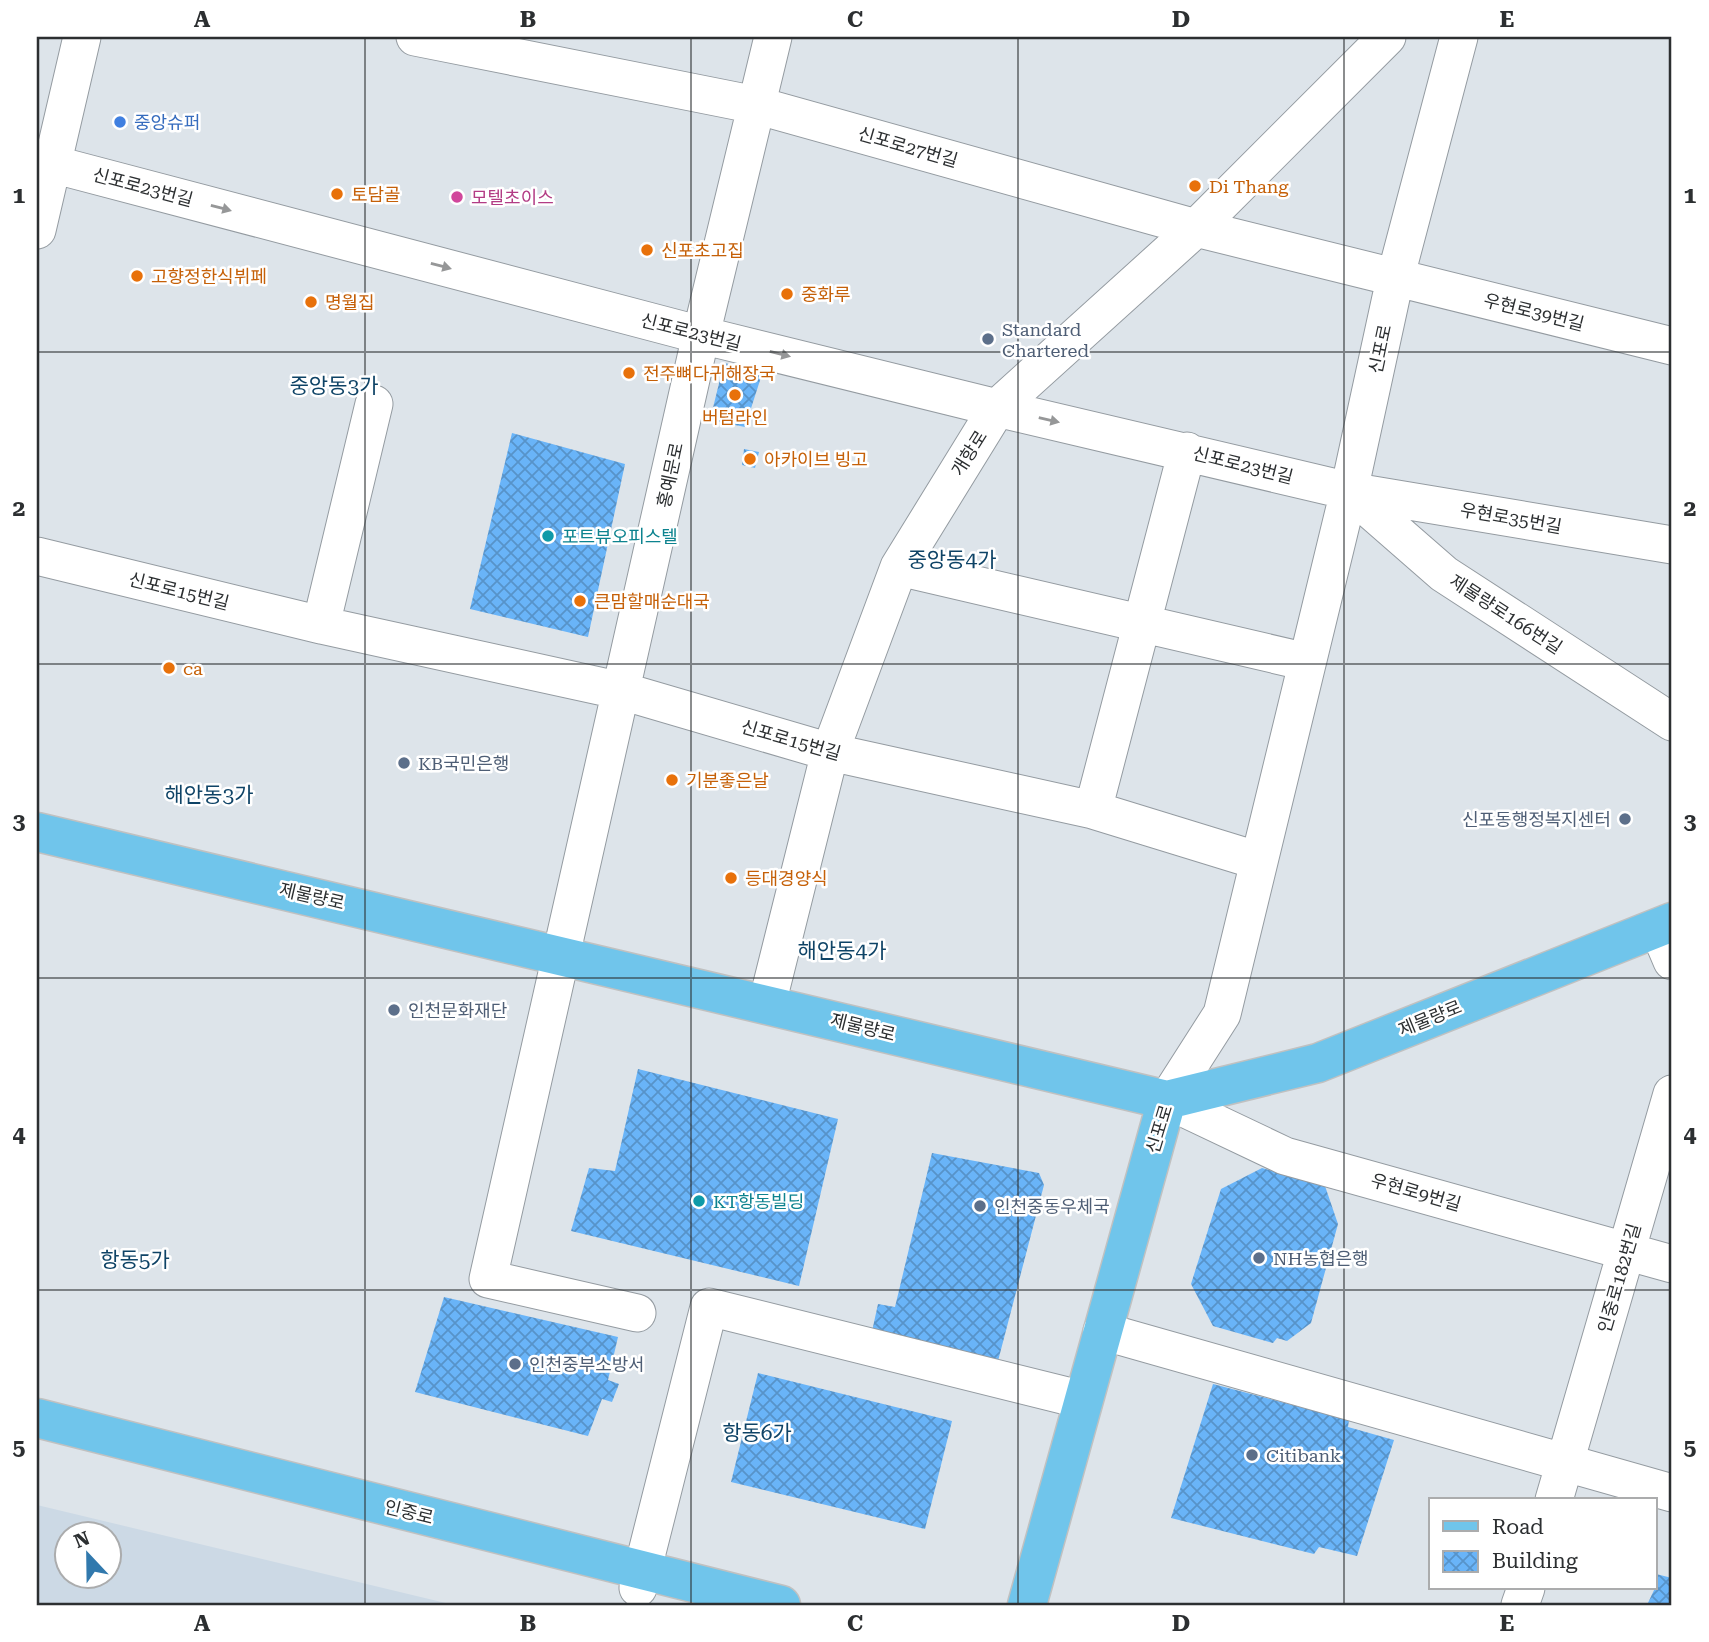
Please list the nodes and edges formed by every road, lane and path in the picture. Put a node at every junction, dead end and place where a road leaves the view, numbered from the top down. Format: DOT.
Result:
graph roads {
  1 [pos="82,37"];
  2 [pos="415,37"];
  3 [pos="773,37"];
  4 [pos="1386,37"];
  5 [pos="1459,37"];
  6 [pos="756,105"];
  7 [pos="45,162"];
  8 [pos="1196,228"];
  9 [pos="37,230"];
  10 [pos="1395,279"];
  11 [pos="701,335"];
  12 [pos="1672,346"];
  13 [pos="374,404"];
  14 [pos="997,408"];
  15 [pos="1188,452"];
  16 [pos="1349,491"];
  17 [pos="1672,545"];
  18 [pos="37,556"];
  19 [pos="899,567"];
  20 [pos="1141,623"];
  21 [pos="321,625"];
  22 [pos="1307,662"];
  23 [pos="622,691"];
  24 [pos="1672,722"];
  25 [pos="830,752"];
  26 [pos="1093,810"];
  27 [pos="37,832"];
  28 [pos="1259,861"];
  29 [pos="1668,937"];
  30 [pos="562,955"];
  31 [pos="767,1004"];
  32 [pos="1672,1094"];
  33 [pos="1167,1100"];
  34 [pos="1628,1251"];
  35 [pos="1672,1264"];
  36 [pos="637,1313"];
  37 [pos="1102,1331"];
  38 [pos="1083,1400"];
  39 [pos="37,1418"];
  40 [pos="1566,1462"];
  41 [pos="1672,1493"];
  42 [pos="1555,1498"];
  43 [pos="640,1579"];
  44 [pos="780,1605"];
  45 [pos="1027,1605"];
  1 -- 7 [label="street"];
  2 -- 6 [label="street, 신포로27번길"];
  3 -- 6 [label="street, 홍예문로"];
  4 -- 8 [label="street, 개항로"];
  5 -- 10 [label="street, 신포로"];
  6 -- 8 [label="street, 신포로27번길"];
  6 -- 11 [label="street, 홍예문로"];
  7 -- 9 [label="street"];
  7 -- 11 [label="street, 신포로23번길, one-way"];
  8 -- 10 [label="street, 신포로27번길"];
  8 -- 14 [label="street, 개항로"];
  10 -- 12 [label="street, 우현로39번길"];
  10 -- 16 [label="street, 신포로"];
  11 -- 14 [label="street, 신포로23번길, one-way"];
  11 -- 23 [label="street, 홍예문로"];
  13 -- 21 [label="street"];
  14 -- 15 [label="street, 신포로23번길, one-way"];
  14 -- 19 [label="street, 개항로"];
  15 -- 16 [label="street, 신포로23번길"];
  15 -- 20 [label="street"];
  16 -- 17 [label="street, 우현로35번길"];
  16 -- 22 [label="street, 신포로"];
  16 -- 24 [label="street, 제물량로166번길"];
  18 -- 21 [label="street, 신포로15번길"];
  19 -- 20 [label="street"];
  19 -- 25 [label="street, 개항로"];
  20 -- 22 [label="street"];
  20 -- 26 [label="street"];
  21 -- 23 [label="street, 신포로15번길"];
  22 -- 28 [label="street, 신포로"];
  23 -- 25 [label="street, 신포로15번길"];
  23 -- 30 [label="street, 홍예문로"];
  25 -- 26 [label="street, 신포로15번길"];
  25 -- 31 [label="street, 개항로"];
  26 -- 28 [label="street, 신포로15번길"];
  27 -- 30 [label="main road, 제물량로"];
  28 -- 33 [label="street, 신포로"];
  29 -- 33 [label="main road, 제물량로"];
  30 -- 31 [label="main road, 제물량로"];
  30 -- 36 [label="street, 홍예문로"];
  31 -- 33 [label="main road, 제물량로"];
  32 -- 34 [label="street, 인중로182번길"];
  33 -- 34 [label="street, 우현로9번길"];
  33 -- 37 [label="main road, 신포로"];
  34 -- 35 [label="street, 우현로9번길"];
  34 -- 40 [label="street, 인중로182번길"];
  37 -- 38 [label="main road, 신포로"];
  37 -- 40 [label="street"];
  38 -- 43 [label="street"];
  38 -- 45 [label="main road, 신포로"];
  39 -- 43 [label="main road, 인중로"];
  40 -- 41 [label="street"];
  40 -- 42 [label="street, 인중로182번길"];
  43 -- 44 [label="main road, 인중로"];
}
